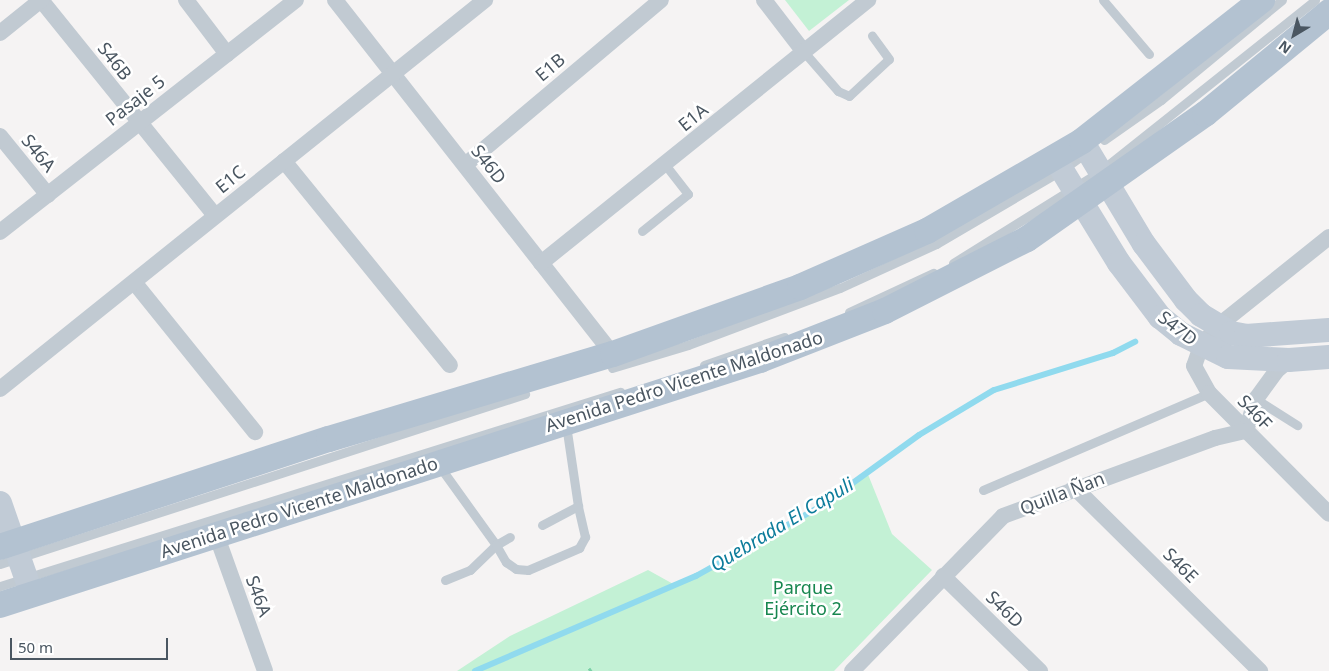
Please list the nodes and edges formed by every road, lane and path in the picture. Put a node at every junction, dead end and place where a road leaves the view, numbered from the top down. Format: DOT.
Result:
graph roads {
  1 [pos="41,0"];
  2 [pos="186,0"];
  3 [pos="296,0"];
  4 [pos="335,0"];
  5 [pos="485,0"];
  6 [pos="661,0"];
  7 [pos="764,0"];
  8 [pos="868,0"];
  9 [pos="1103,0"];
  10 [pos="1262,0"];
  11 [pos="1282,0"];
  12 [pos="1315,0"];
  13 [pos="1329,12"];
  14 [pos="0,33"];
  15 [pos="872,36"];
  16 [pos="804,52"];
  17 [pos="227,54"];
  18 [pos="1149,54"];
  19 [pos="393,74"];
  20 [pos="139,123"];
  21 [pos="0,136"];
  22 [pos="1084,147"];
  23 [pos="284,161"];
  24 [pos="464,165"];
  25 [pos="664,165"];
  26 [pos="1103,178"];
  27 [pos="1068,180"];
  28 [pos="48,195"];
  29 [pos="215,216"];
  30 [pos="642,231"];
  31 [pos="0,232"];
  32 [pos="1329,237"];
  33 [pos="541,263"];
  34 [pos="134,282"];
  35 [pos="842,315"];
  36 [pos="1218,326"];
  37 [pos="1329,330"];
  38 [pos="798,332"];
  39 [pos="1201,346"];
  40 [pos="1329,357"];
  41 [pos="1289,360"];
  42 [pos="607,362"];
  43 [pos="450,365"];
  44 [pos="698,367"];
  45 [pos="0,389"];
  46 [pos="630,389"];
  47 [pos="537,390"];
  48 [pos="1209,393"];
  49 [pos="1256,399"];
  50 [pos="565,421"];
  51 [pos="1297,425"];
  52 [pos="1246,431"];
  53 [pos="255,432"];
  54 [pos="437,463"];
  55 [pos="1074,487"];
  56 [pos="983,490"];
  57 [pos="0,503"];
  58 [pos="578,506"];
  59 [pos="1329,514"];
  60 [pos="542,525"];
  61 [pos="216,534"];
  62 [pos="510,537"];
  63 [pos="496,545"];
  64 [pos="15,564"];
  65 [pos="943,576"];
  66 [pos="445,580"];
  67 [pos="0,586"];
  68 [pos="0,605"];
  69 [pos="265,671"];
  70 [pos="852,671"];
  71 [pos="1040,671"];
  72 [pos="1260,671"];
  1 -- 14 [label="street"];
  1 -- 20 [label="street, S46B"];
  2 -- 17 [label="street"];
  3 -- 17 [label="street, Pasaje 5"];
  4 -- 19 [label="street, S46D"];
  5 -- 19 [label="street, E1C"];
  6 -- 24 [label="street, E1B"];
  7 -- 16 [label="street"];
  8 -- 16 [label="street, E1A"];
  9 -- 18 [label="lane"];
  10 -- 22 [label="main road, Avenida Pedro Vicente Maldonado"];
  11 -- 22 [label="lane"];
  12 -- 26 [label="lane"];
  13 -- 26 [label="main road, Avenida Pedro Vicente Maldonado"];
  15 -- 16 [label="lane"];
  16 -- 25 [label="street, E1A"];
  17 -- 20 [label="street, Pasaje 5"];
  19 -- 23 [label="street, E1C"];
  19 -- 24 [label="street, S46D"];
  20 -- 28 [label="street, Pasaje 5"];
  20 -- 29 [label="street, S46B"];
  21 -- 28 [label="street, S46A"];
  22 -- 26 [label="main road"];
  22 -- 27 [label="main road, Avenida Pedro Vicente Maldonado"];
  23 -- 29 [label="street, E1C"];
  23 -- 43 [label="street"];
  24 -- 33 [label="street, S46D"];
  25 -- 30 [label="lane"];
  25 -- 33 [label="street, E1A"];
  26 -- 27 [label="main road, Avenida Pedro Vicente Maldonado"];
  26 -- 36 [label="main road, S47D"];
  27 -- 35 [label="lane"];
  27 -- 39 [label="main road, S47D"];
  27 -- 42 [label="main road, Avenida Pedro Vicente Maldonado"];
  27 -- 50 [label="main road, Avenida Pedro Vicente Maldonado"];
  28 -- 31 [label="street, Pasaje 5"];
  29 -- 34 [label="street, E1C"];
  32 -- 36 [label="street"];
  33 -- 42 [label="street, S46D"];
  34 -- 45 [label="street, E1C"];
  34 -- 53 [label="street"];
  36 -- 37 [label="main road, S47D"];
  36 -- 39 [label="street, S46F"];
  38 -- 44 [label="lane"];
  39 -- 41 [label="main road, S47D"];
  39 -- 48 [label="street, S46F"];
  40 -- 41 [label="main road, S47D"];
  41 -- 49 [label="street"];
  42 -- 64 [label="main road, Avenida Pedro Vicente Maldonado"];
  46 -- 64 [label="lane"];
  47 -- 64 [label="lane"];
  48 -- 52 [label="street, S46F"];
  48 -- 56 [label="lane"];
  49 -- 51 [label="lane"];
  49 -- 52 [label="street"];
  50 -- 54 [label="main road, Avenida Pedro Vicente Maldonado"];
  50 -- 58 [label="lane"];
  52 -- 55 [label="street, Quilla Ñan"];
  52 -- 59 [label="street, S46F"];
  54 -- 61 [label="main road, Avenida Pedro Vicente Maldonado"];
  54 -- 63 [label="lane"];
  55 -- 65 [label="street, Quilla Ñan"];
  55 -- 72 [label="street, S46E"];
  57 -- 64 [label="main road"];
  58 -- 60 [label="lane"];
  58 -- 63 [label="lane"];
  61 -- 64 [label="main road, Avenida Pedro Vicente Maldonado"];
  61 -- 69 [label="street, S46A"];
  62 -- 63 [label="lane"];
  63 -- 66 [label="lane"];
  64 -- 67 [label="lane"];
  64 -- 68 [label="main road, Avenida Pedro Vicente Maldonado"];
  65 -- 70 [label="street, Quilla Ñan"];
  65 -- 71 [label="street, S46D"];
}
